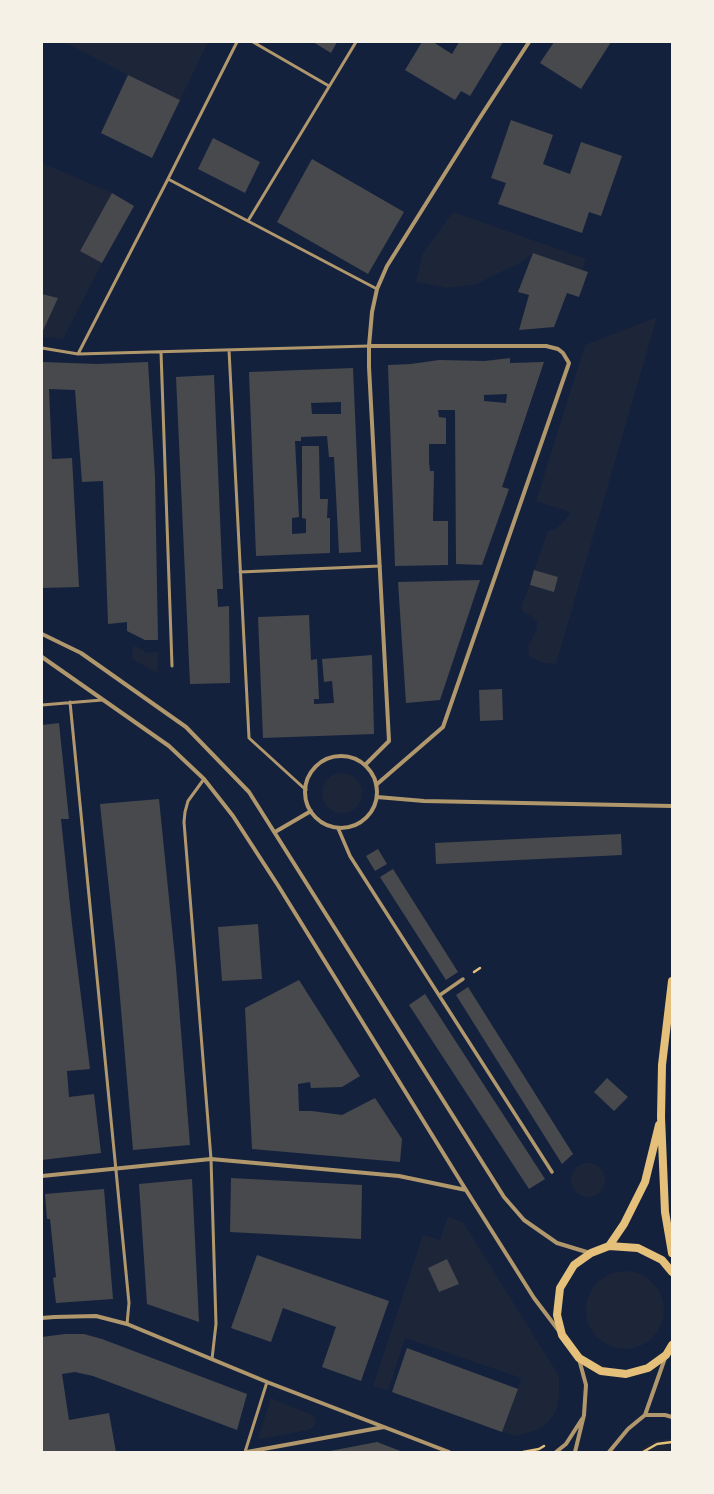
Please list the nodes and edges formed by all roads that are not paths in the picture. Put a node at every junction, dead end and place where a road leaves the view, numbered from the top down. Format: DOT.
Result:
graph roads {
  1 [pos="237,42"];
  2 [pos="253,42"];
  3 [pos="356,42"];
  4 [pos="529,42"];
  5 [pos="329,86"];
  6 [pos="168,179"];
  7 [pos="248,221"];
  8 [pos="377,289"];
  9 [pos="369,346"];
  10 [pos="42,348"];
  11 [pos="229,350"];
  12 [pos="162,352"];
  13 [pos="78,354"];
  14 [pos="380,566"];
  15 [pos="240,572"];
  16 [pos="42,634"];
  17 [pos="42,657"];
  18 [pos="172,666"];
  19 [pos="104,700"];
  20 [pos="70,702"];
  21 [pos="42,705"];
  22 [pos="365,766"];
  23 [pos="204,779"];
  24 [pos="376,785"];
  25 [pos="306,790"];
  26 [pos="377,796"];
  27 [pos="672,806"];
  28 [pos="311,811"];
  29 [pos="338,828"];
  30 [pos="275,832"];
  31 [pos="464,980"];
  32 [pos="672,981"];
  33 [pos="440,996"];
  34 [pos="661,1117"];
  35 [pos="211,1159"];
  36 [pos="116,1168"];
  37 [pos="552,1172"];
  38 [pos="42,1176"];
  39 [pos="466,1190"];
  40 [pos="609,1246"];
  41 [pos="591,1253"];
  42 [pos="672,1253"];
  43 [pos="672,1272"];
  44 [pos="42,1318"];
  45 [pos="127,1324"];
  46 [pos="562,1335"];
  47 [pos="672,1345"];
  48 [pos="666,1355"];
  49 [pos="579,1358"];
  50 [pos="212,1359"];
  51 [pos="267,1382"];
  52 [pos="584,1415"];
  53 [pos="645,1415"];
  54 [pos="672,1416"];
  55 [pos="385,1427"];
  56 [pos="246,1452"];
  57 [pos="449,1452"];
  58 [pos="556,1452"];
  59 [pos="575,1452"];
  60 [pos="610,1452"];
  1 -- 6 [label="lane"];
  2 -- 5 [label="lane"];
  3 -- 5 [label="lane"];
  4 -- 8 [label="street"];
  5 -- 7 [label="lane"];
  6 -- 7 [label="lane"];
  6 -- 13 [label="lane"];
  7 -- 8 [label="lane"];
  8 -- 9 [label="street"];
  9 -- 11 [label="lane"];
  9 -- 14 [label="street"];
  9 -- 24 [label="street"];
  10 -- 13 [label="lane"];
  11 -- 12 [label="lane"];
  11 -- 15 [label="lane"];
  12 -- 13 [label="lane"];
  12 -- 18 [label="lane"];
  14 -- 15 [label="lane"];
  14 -- 22 [label="street"];
  15 -- 25 [label="lane"];
  16 -- 30 [label="street"];
  17 -- 19 [label="street"];
  19 -- 20 [label="lane"];
  19 -- 23 [label="street"];
  20 -- 21 [label="lane"];
  20 -- 36 [label="lane"];
  22 -- 24 [label="street"];
  22 -- 25 [label="street"];
  23 -- 35 [label="lane"];
  23 -- 39 [label="street"];
  24 -- 26 [label="street"];
  25 -- 28 [label="street"];
  26 -- 27 [label="street"];
  26 -- 29 [label="street"];
  28 -- 29 [label="street"];
  28 -- 30 [label="street"];
  29 -- 33 [label="street"];
  30 -- 41 [label="street"];
  31 -- 33 [label="street"];
  32 -- 34 [label="main road"];
  33 -- 37 [label="street"];
  34 -- 40 [label="main road"];
  34 -- 42 [label="main road"];
  35 -- 36 [label="street"];
  35 -- 39 [label="street"];
  35 -- 50 [label="lane"];
  36 -- 38 [label="street"];
  36 -- 45 [label="lane"];
  39 -- 46 [label="street"];
  40 -- 41 [label="main road"];
  40 -- 43 [label="main road"];
  41 -- 46 [label="main road"];
  44 -- 45 [label="street"];
  45 -- 50 [label="street"];
  46 -- 49 [label="main road"];
  47 -- 48 [label="main road"];
  48 -- 49 [label="main road"];
  48 -- 53 [label="street"];
  49 -- 52 [label="street"];
  50 -- 51 [label="street"];
  51 -- 55 [label="street"];
  51 -- 56 [label="lane"];
  52 -- 58 [label="street"];
  52 -- 59 [label="street"];
  53 -- 54 [label="street"];
  53 -- 60 [label="street"];
  55 -- 56 [label="street"];
  55 -- 57 [label="street"];
}
